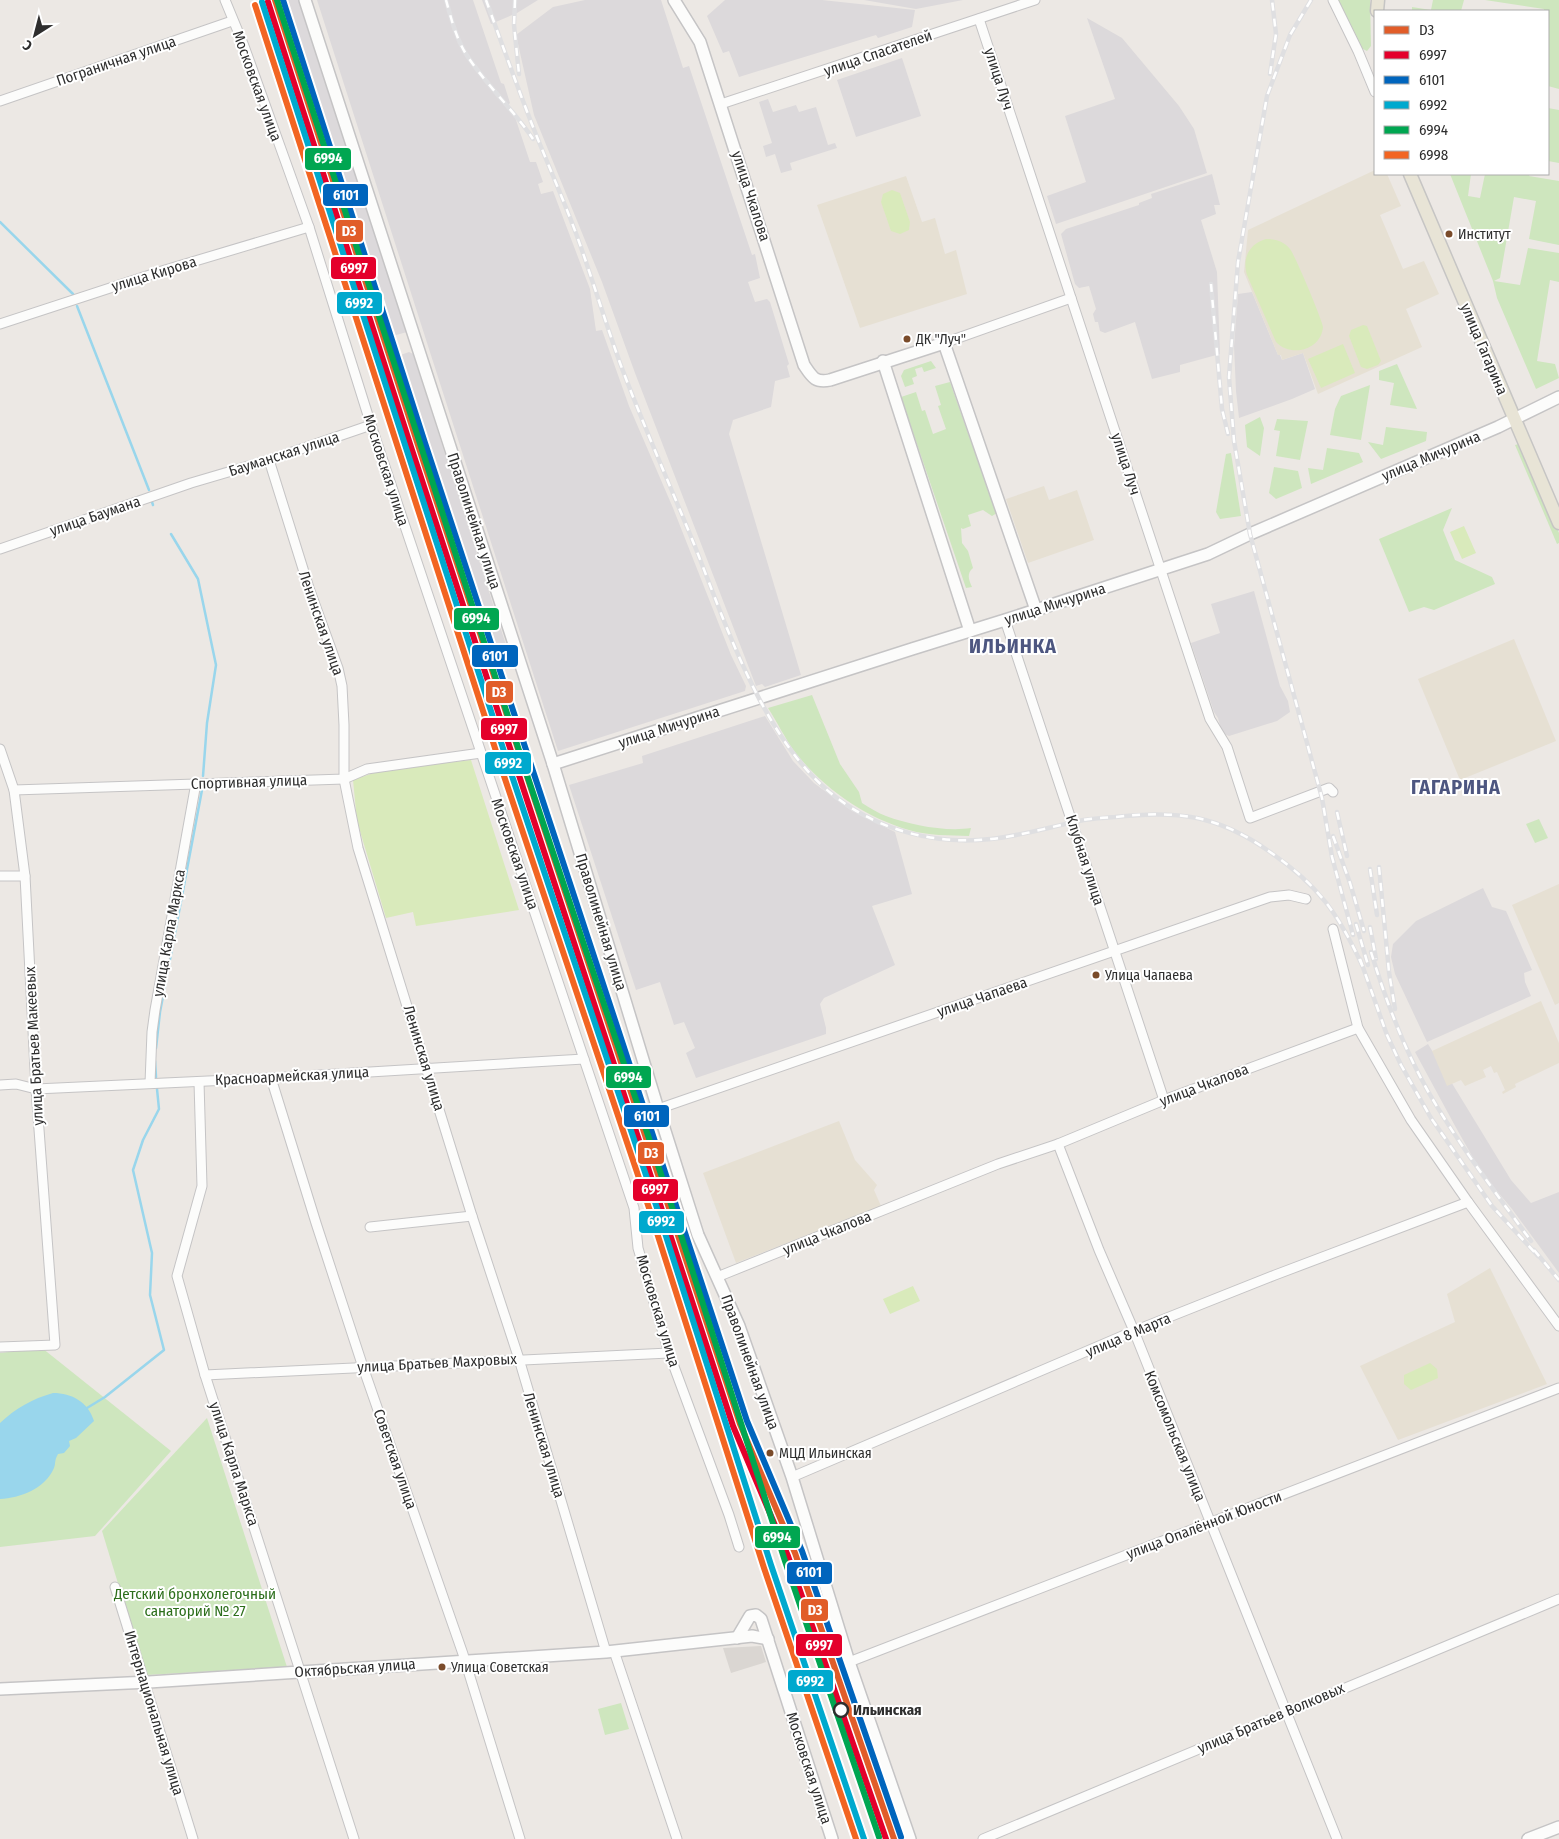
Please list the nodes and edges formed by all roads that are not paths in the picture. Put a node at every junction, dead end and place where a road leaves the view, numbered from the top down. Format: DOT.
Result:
graph roads {
  1 [pos="225,0"];
  2 [pos="305,0"];
  3 [pos="674,0"];
  4 [pos="1035,0"];
  5 [pos="1333,0"];
  6 [pos="979,19"];
  7 [pos="232,20"];
  8 [pos="1374,90"];
  9 [pos="0,101"];
  10 [pos="721,104"];
  11 [pos="1410,175"];
  12 [pos="309,227"];
  13 [pos="1071,298"];
  14 [pos="0,324"];
  15 [pos="944,343"];
  16 [pos="883,362"];
  17 [pos="1559,397"];
  18 [pos="1514,419"];
  19 [pos="371,425"];
  20 [pos="269,460"];
  21 [pos="193,482"];
  22 [pos="1559,523"];
  23 [pos="0,549"];
  24 [pos="1160,569"];
  25 [pos="1036,610"];
  26 [pos="1005,620"];
  27 [pos="970,631"];
  28 [pos="0,749"];
  29 [pos="481,753"];
  30 [pos="553,764"];
  31 [pos="344,779"];
  32 [pos="196,783"];
  33 [pos="14,790"];
  34 [pos="1333,792"];
  35 [pos="0,876"];
  36 [pos="25,876"];
  37 [pos="1306,899"];
  38 [pos="1333,929"];
  39 [pos="1114,951"];
  40 [pos="1358,1028"];
  41 [pos="584,1059"];
  42 [pos="427,1068"];
  43 [pos="271,1078"];
  44 [pos="199,1082"];
  45 [pos="150,1083"];
  46 [pos="0,1085"];
  47 [pos="36,1089"];
  48 [pos="1164,1100"];
  49 [pos="658,1109"];
  50 [pos="1058,1144"];
  51 [pos="1468,1202"];
  52 [pos="472,1216"];
  53 [pos="370,1227"];
  54 [pos="717,1277"];
  55 [pos="1559,1326"];
  56 [pos="1134,1331"];
  57 [pos="0,1347"];
  58 [pos="670,1353"];
  59 [pos="518,1359"];
  60 [pos="363,1367"];
  61 [pos="205,1375"];
  62 [pos="1559,1388"];
  63 [pos="792,1477"];
  64 [pos="1210,1522"];
  65 [pos="739,1547"];
  66 [pos="115,1587"];
  67 [pos="1559,1599"];
  68 [pos="737,1638"];
  69 [pos="768,1639"];
  70 [pos="610,1652"];
  71 [pos="465,1661"];
  72 [pos="848,1662"];
  73 [pos="301,1672"];
  74 [pos="143,1682"];
  75 [pos="0,1689"];
  76 [pos="1286,1712"];
  77 [pos="1559,1827"];
  78 [pos="193,1839"];
  79 [pos="354,1839"];
  80 [pos="520,1839"];
  81 [pos="676,1839"];
  82 [pos="832,1839"];
  83 [pos="910,1839"];
  84 [pos="983,1839"];
  85 [pos="1337,1839"];
  86 [pos="1528,1839"];
  1 -- 7 [label="street, Московская улица"];
  2 -- 30 [label="main road, Праволинейная улица"];
  3 -- 10 [label="main road, улица Чкалова"];
  4 -- 6 [label="street, улица Спасателей"];
  5 -- 8 [label="street"];
  6 -- 10 [label="street, улица Спасателей"];
  6 -- 13 [label="street, улица Луч"];
  7 -- 9 [label="street, Пограничная улица"];
  7 -- 12 [label="street, Московская улица"];
  10 -- 16 [label="main road, улица Чкалова"];
  11 -- 18 [label="main road, улица Гагарина"];
  12 -- 14 [label="street, улица Кирова"];
  12 -- 19 [label="street, Московская улица"];
  13 -- 15 [label="street"];
  13 -- 24 [label="street, улица Луч"];
  15 -- 16 [label="main road"];
  15 -- 25 [label="main road"];
  16 -- 27 [label="main road"];
  17 -- 18 [label="main road, улица Мичурина"];
  18 -- 22 [label="main road, улица Гагарина"];
  18 -- 24 [label="main road, улица Мичурина"];
  19 -- 20 [label="street, Бауманская улица"];
  19 -- 29 [label="street, Московская улица"];
  20 -- 21 [label="street, Бауманская улица"];
  20 -- 31 [label="street, Ленинская улица"];
  21 -- 23 [label="street, улица Баумана"];
  24 -- 25 [label="main road, улица Мичурина"];
  24 -- 34 [label="street, улица Луч"];
  25 -- 26 [label="main road, улица Мичурина"];
  26 -- 27 [label="main road, улица Мичурина"];
  26 -- 39 [label="street, Клубная улица"];
  27 -- 30 [label="main road, улица Мичурина"];
  28 -- 33 [label="street, улица Братьев Макеевых"];
  29 -- 31 [label="street, Спортивная улица"];
  29 -- 41 [label="street, Московская улица"];
  30 -- 49 [label="main road, Праволинейная улица"];
  31 -- 32 [label="street, Спортивная улица"];
  31 -- 42 [label="street, Ленинская улица"];
  32 -- 33 [label="street, Спортивная улица"];
  32 -- 45 [label="street, улица Карла Маркса"];
  33 -- 36 [label="street, улица Братьев Макеевых"];
  35 -- 36 [label="street"];
  36 -- 47 [label="street, улица Братьев Макеевых"];
  37 -- 39 [label="street, улица Чапаева"];
  38 -- 40 [label="street"];
  39 -- 48 [label="street, Клубная улица"];
  39 -- 49 [label="street, улица Чапаева"];
  40 -- 48 [label="street, улица Чкалова"];
  40 -- 51 [label="street"];
  41 -- 42 [label="street, Красноармейская улица"];
  41 -- 58 [label="street, Московская улица"];
  42 -- 43 [label="street, Красноармейская улица"];
  42 -- 52 [label="street, Ленинская улица"];
  43 -- 44 [label="street, Красноармейская улица"];
  43 -- 60 [label="street, Советская улица"];
  44 -- 45 [label="street, Красноармейская улица"];
  44 -- 61 [label="street, улица Карла Маркса"];
  45 -- 47 [label="street, Красноармейская улица"];
  46 -- 47 [label="street, Красноармейская улица"];
  47 -- 57 [label="street, улица Братьев Макеевых"];
  48 -- 50 [label="street, улица Чкалова"];
  49 -- 54 [label="main road, Праволинейная улица"];
  50 -- 54 [label="street, улица Чкалова"];
  50 -- 56 [label="street, Комсомольская улица"];
  51 -- 55 [label="street"];
  51 -- 56 [label="street, улица 8 Марта"];
  52 -- 53 [label="street"];
  52 -- 59 [label="street, Ленинская улица"];
  54 -- 63 [label="main road, Праволинейная улица"];
  56 -- 63 [label="street, улица 8 Марта"];
  56 -- 64 [label="street, Комсомольская улица"];
  58 -- 59 [label="street, улица Братьев Махровых"];
  58 -- 65 [label="street, Московская улица"];
  59 -- 60 [label="street, улица Братьев Махровых"];
  59 -- 70 [label="street, Ленинская улица"];
  60 -- 61 [label="street, улица Братьев Махровых"];
  60 -- 71 [label="street, Советская улица"];
  61 -- 73 [label="street, улица Карла Маркса"];
  62 -- 64 [label="street, улица Опалённой Юности"];
  63 -- 72 [label="main road, Праволинейная улица"];
  64 -- 72 [label="street, улица Опалённой Юности"];
  64 -- 76 [label="street, Комсомольская улица"];
  66 -- 74 [label="street, Интернациональная улица"];
  67 -- 76 [label="street, улица Братьев Волковых"];
  68 -- 69 [label="main road, Октябрьская улица"];
  68 -- 69 [label="main road, Московская улица"];
  68 -- 70 [label="main road, Октябрьская улица"];
  69 -- 82 [label="main road, Московская улица"];
  70 -- 71 [label="main road, Октябрьская улица"];
  70 -- 81 [label="street, Ленинская улица"];
  71 -- 73 [label="main road, Октябрьская улица"];
  71 -- 80 [label="street, Советская улица"];
  72 -- 83 [label="main road, Праволинейная улица"];
  73 -- 74 [label="main road, Октябрьская улица"];
  73 -- 79 [label="street, улица Карла Маркса"];
  74 -- 75 [label="main road, Октябрьская улица"];
  74 -- 78 [label="street, Интернациональная улица"];
  76 -- 84 [label="street, улица Братьев Волковых"];
  76 -- 85 [label="street, Комсомольская улица"];
  77 -- 86 [label="main road"];
}
